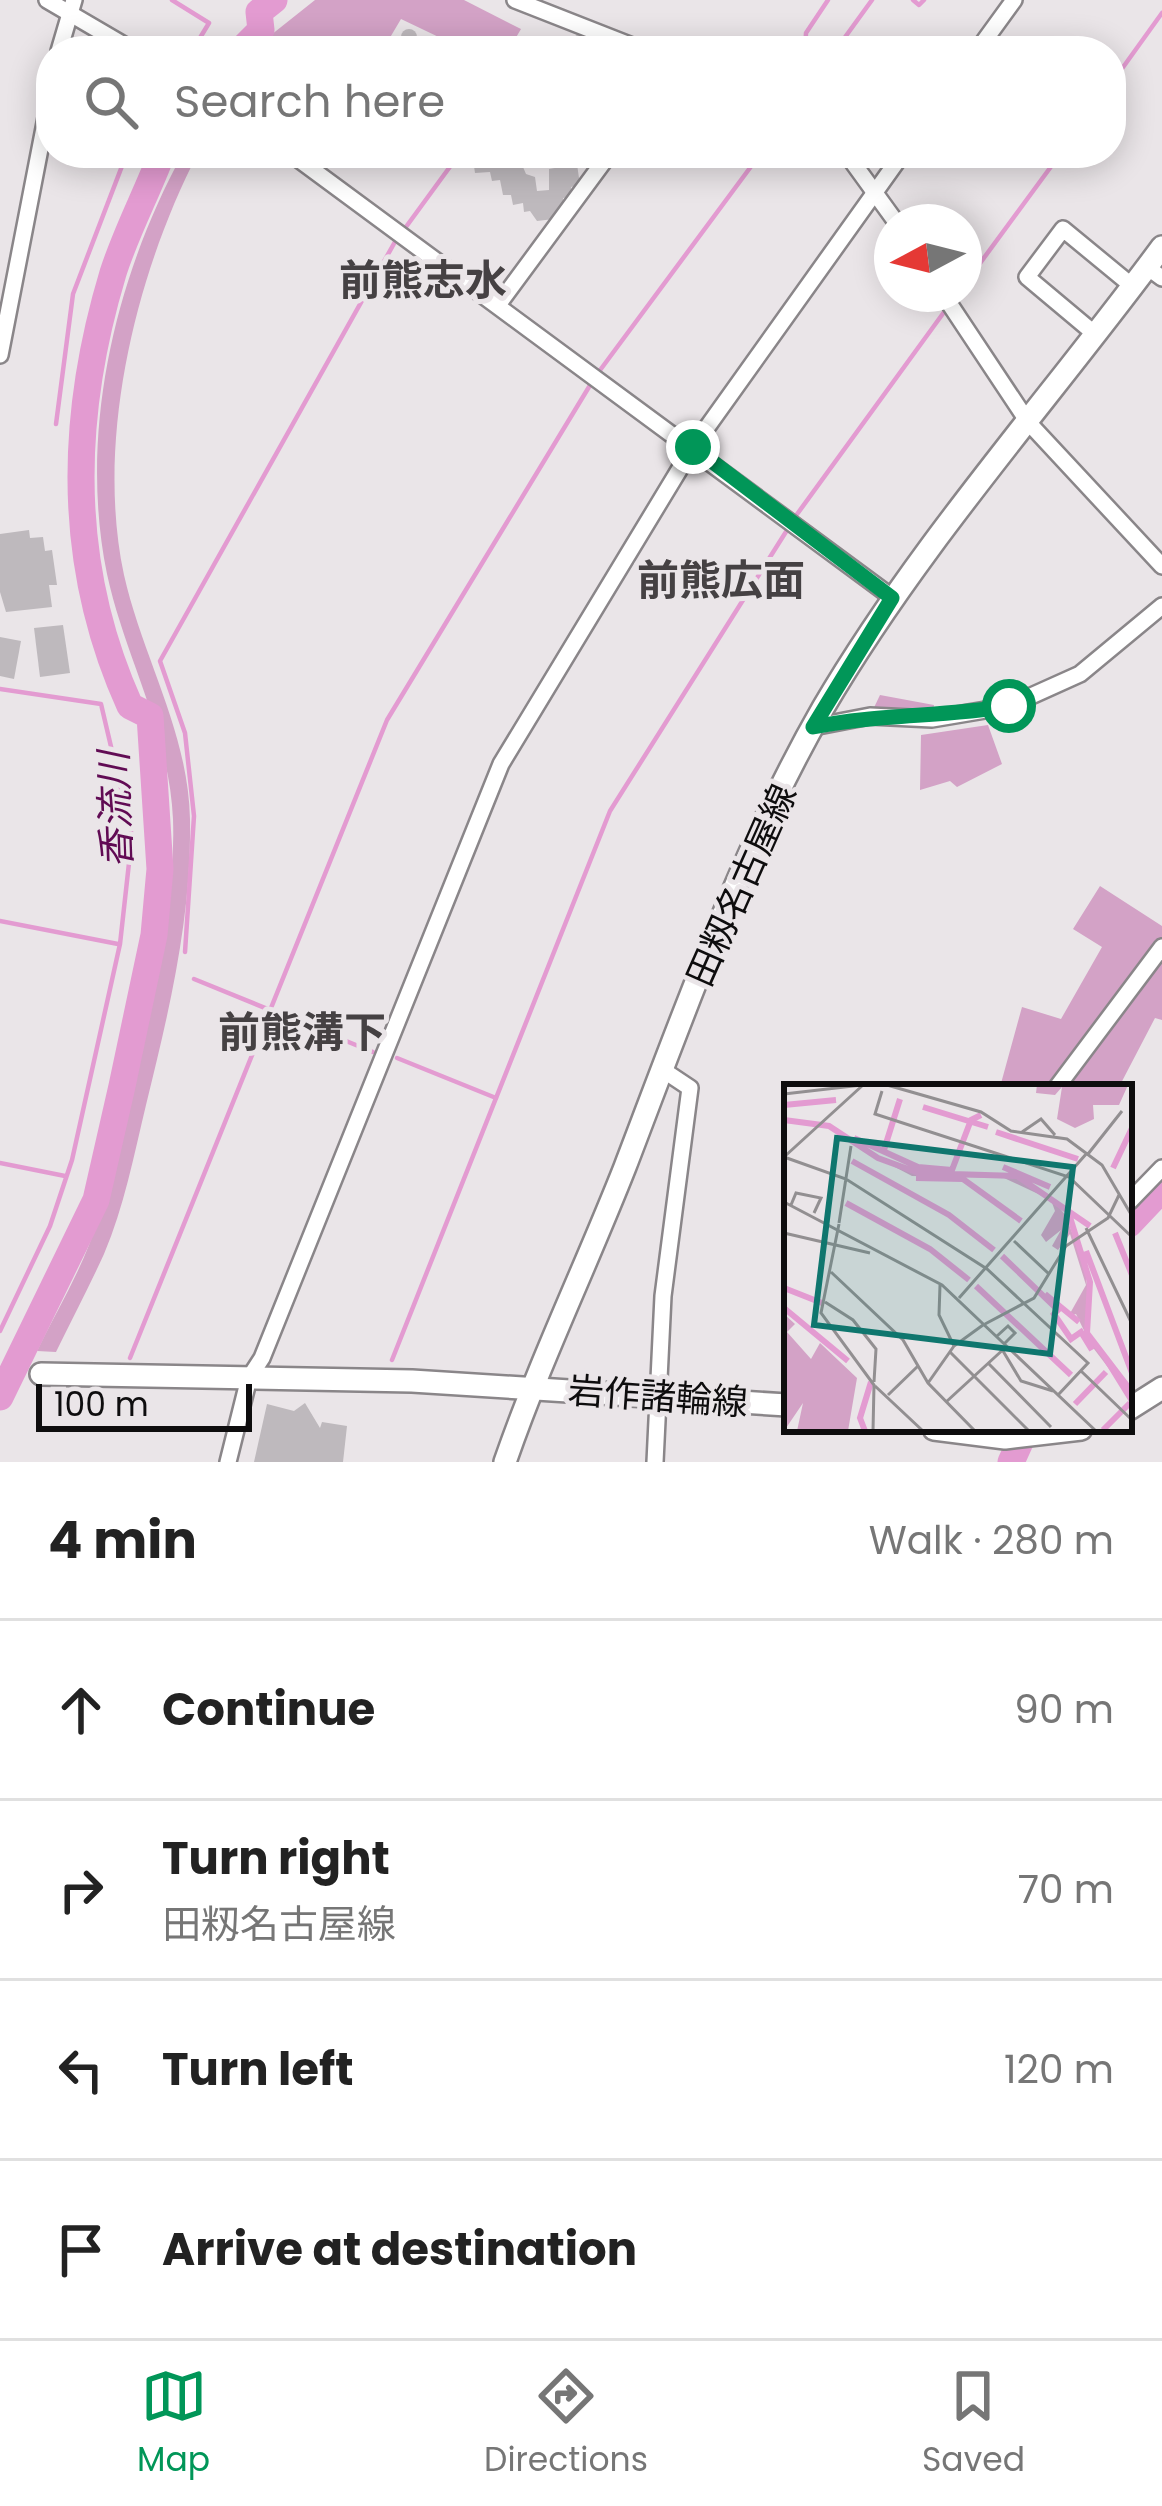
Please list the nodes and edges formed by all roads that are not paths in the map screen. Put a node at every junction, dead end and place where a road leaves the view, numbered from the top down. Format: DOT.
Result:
graph roads {
  1 [pos="47,0"];
  2 [pos="515,0"];
  3 [pos="1014,0"];
  4 [pos="71,6"];
  5 [pos="63,36"];
  6 [pos="113,36"];
  7 [pos="607,36"];
  8 [pos="988,36"];
  9 [pos="36,157"];
  10 [pos="311,168"];
  11 [pos="599,168"];
  12 [pos="857,168"];
  13 [pos="892,168"];
  14 [pos="875,191"];
  15 [pos="884,204"];
  16 [pos="1162,247"];
  17 [pos="8,277"];
  18 [pos="1147,277"];
  19 [pos="498,305"];
  20 [pos="956,312"];
  21 [pos="1095,334"];
  22 [pos="0,355"];
  23 [pos="1028,422"];
  24 [pos="693,447"];
  25 [pos="1162,566"];
  26 [pos="892,598"];
  27 [pos="1162,607"];
  28 [pos="813,727"];
  29 [pos="1162,946"];
  30 [pos="663,1070"];
  31 [pos="1059,1084"];
  32 [pos="1162,1168"];
  33 [pos="1132,1199"];
  34 [pos="41,1374"];
  35 [pos="249,1378"];
  36 [pos="529,1388"];
  37 [pos="1162,1388"];
  38 [pos="655,1396"];
  39 [pos="784,1405"];
  40 [pos="1132,1407"];
  41 [pos="1068,1432"];
  42 [pos="1007,1434"];
  43 [pos="228,1462"];
  44 [pos="506,1462"];
  45 [pos="655,1462"];
  1 -- 4 [label="street"];
  2 -- 7 [label="street"];
  3 -- 8 [label="street"];
  4 -- 5 [label="street"];
  4 -- 6 [label="street"];
  9 -- 17 [label="street"];
  10 -- 19 [label="street"];
  11 -- 19 [label="street"];
  12 -- 14 [label="street"];
  13 -- 14 [label="street"];
  14 -- 15 [label="street"];
  14 -- 24 [label="street"];
  16 -- 18 [label="main road, 田籾名古屋線"];
  17 -- 22 [label="street"];
  18 -- 21 [label="main road, 田籾名古屋線"];
  18 -- 21 [label="street"];
  19 -- 24 [label="street"];
  20 -- 23 [label="street"];
  21 -- 23 [label="main road, 田籾名古屋線"];
  23 -- 25 [label="street"];
  23 -- 26 [label="main road, 田籾名古屋線"];
  24 -- 26 [label="street"];
  24 -- 35 [label="street"];
  26 -- 28 [label="main road, 田籾名古屋線"];
  27 -- 28 [label="street"];
  28 -- 30 [label="main road, 田籾名古屋線"];
  29 -- 31 [label="street"];
  30 -- 36 [label="main road, 田籾名古屋線"];
  30 -- 38 [label="street"];
  32 -- 33 [label="street"];
  34 -- 35 [label="main road, 岩作諸輪線"];
  35 -- 36 [label="main road, 岩作諸輪線"];
  35 -- 43 [label="street"];
  36 -- 38 [label="main road, 岩作諸輪線"];
  36 -- 44 [label="main road, 田籾名古屋線"];
  37 -- 40 [label="main road"];
  38 -- 39 [label="main road, 岩作諸輪線"];
  38 -- 45 [label="street"];
  41 -- 42 [label="main road"];
}
